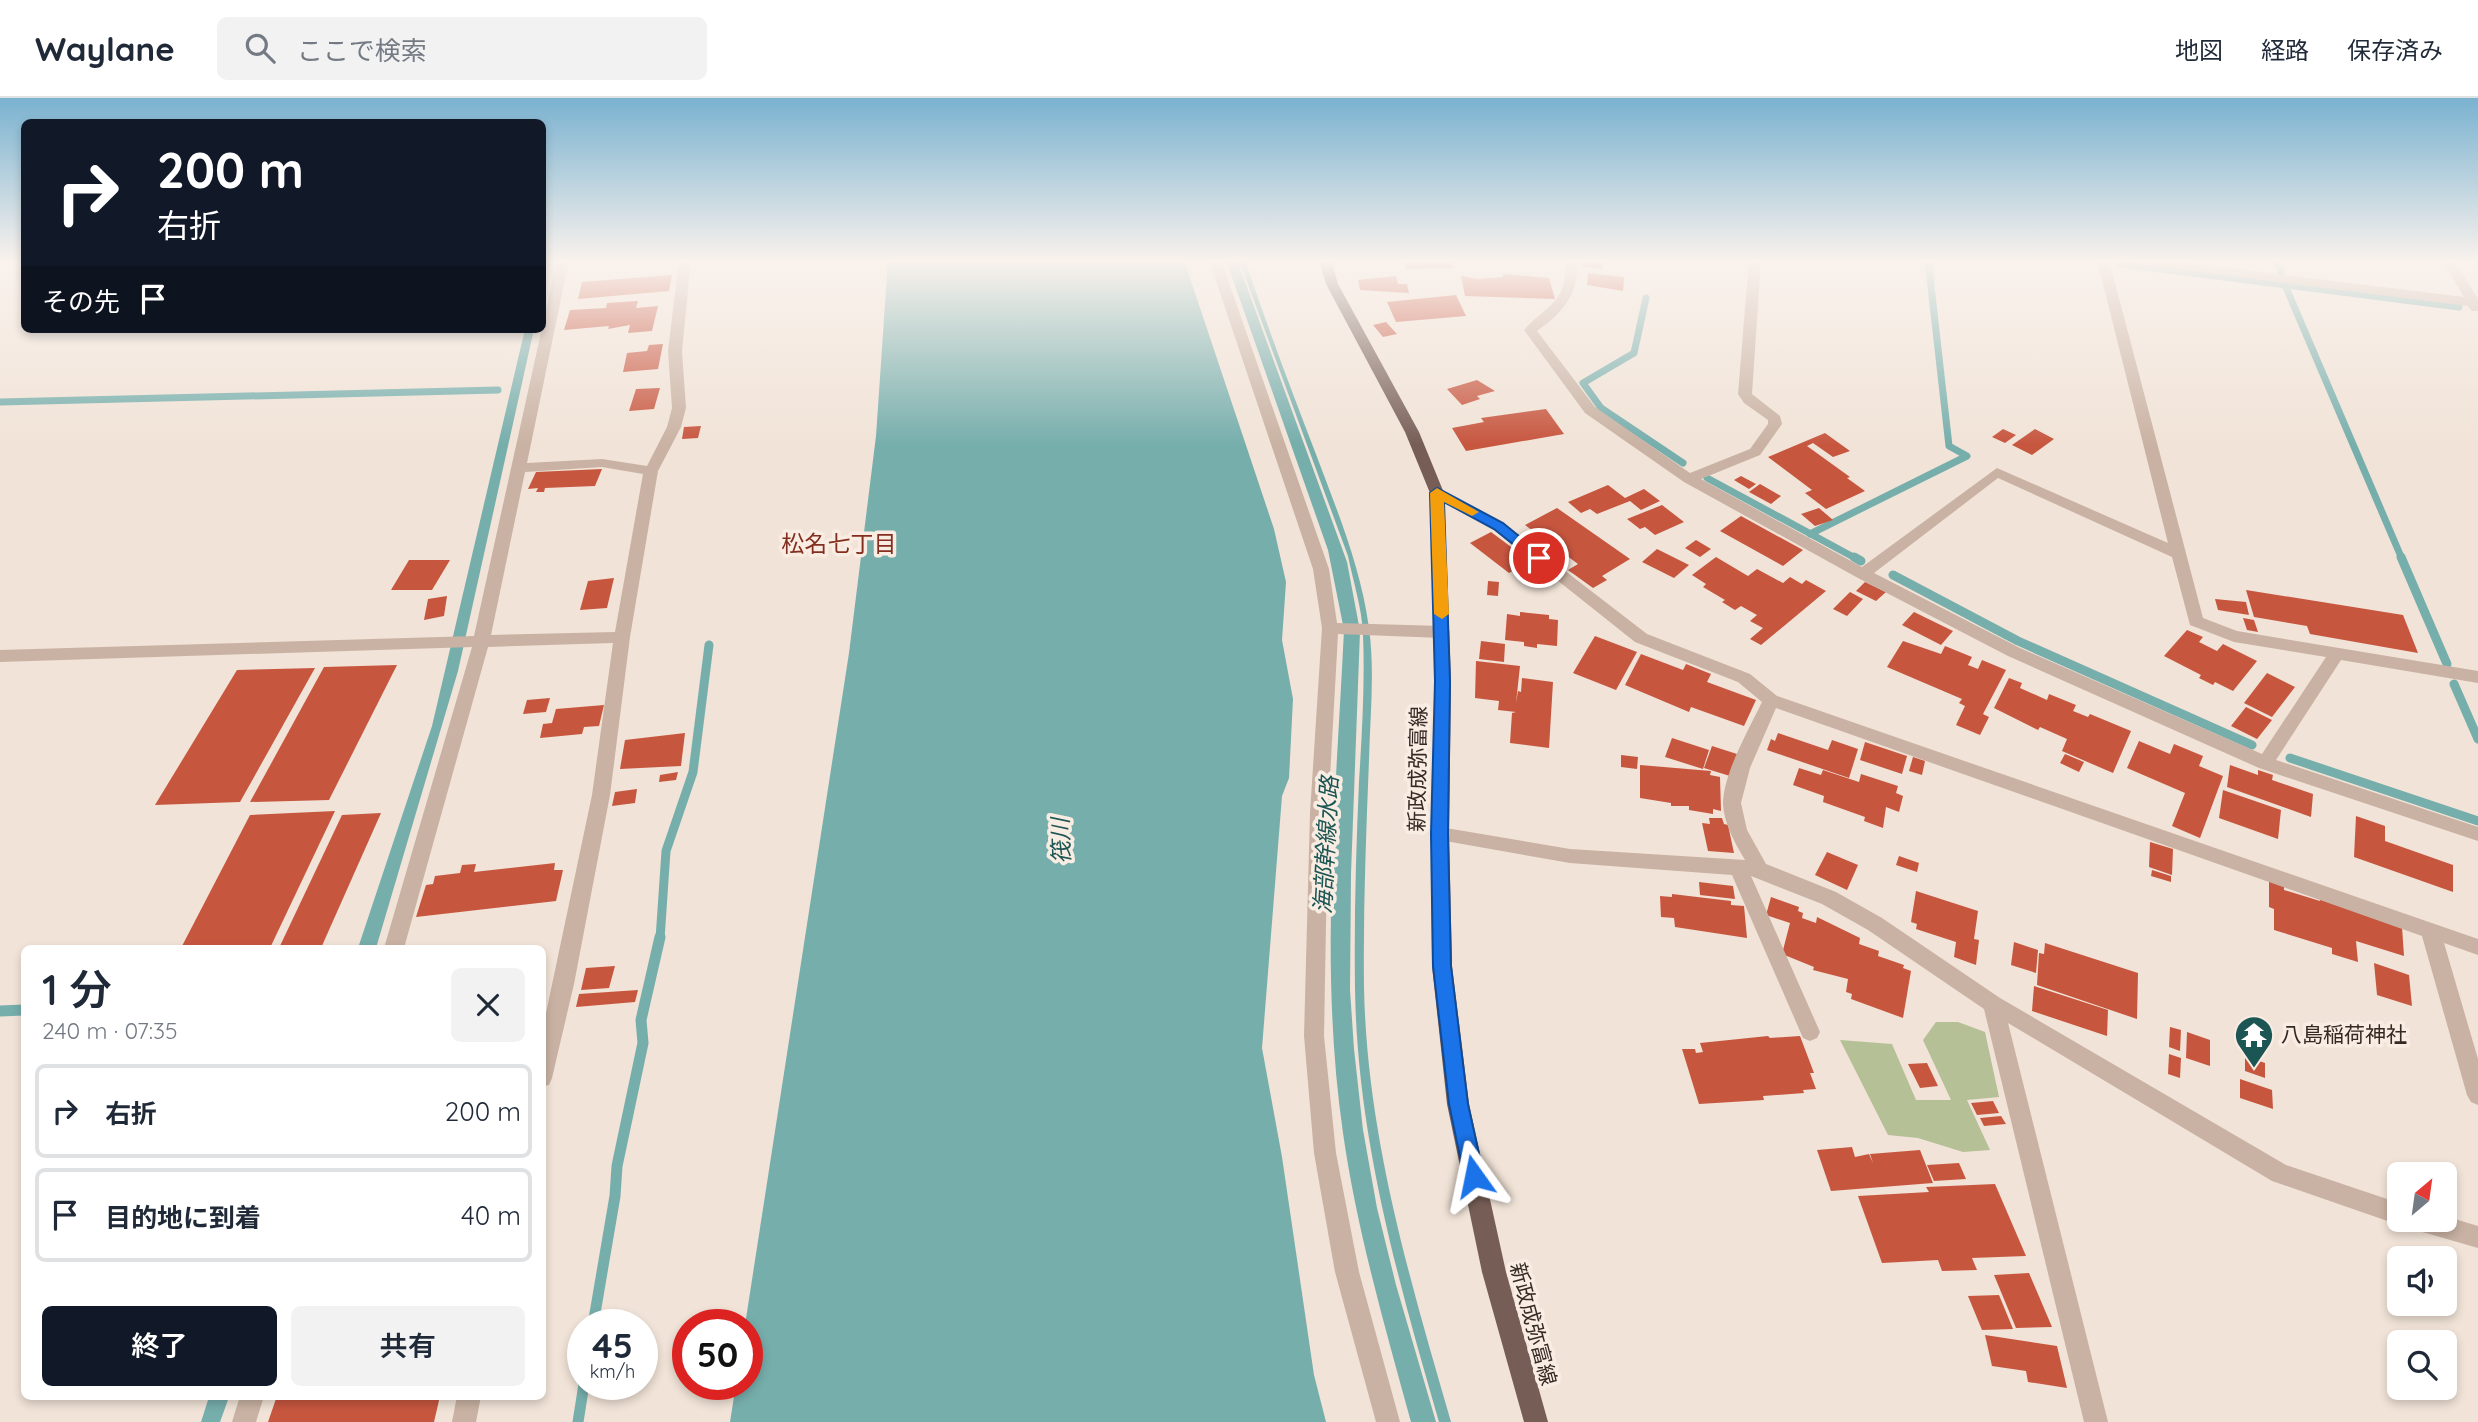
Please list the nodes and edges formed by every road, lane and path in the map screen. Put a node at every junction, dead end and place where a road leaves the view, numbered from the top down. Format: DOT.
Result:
graph roads {
  1 [pos="550,322"];
  2 [pos="678,322"];
  3 [pos="1236,322"];
  4 [pos="1351,322"];
  5 [pos="1541,322"];
  6 [pos="1750,322"];
  7 [pos="2119,322"];
  8 [pos="519,468"];
  9 [pos="651,471"];
  10 [pos="1689,479"];
  11 [pos="1437,493"];
  12 [pos="2179,554"];
  13 [pos="1863,574"];
  14 [pos="1334,628"];
  15 [pos="1442,632"];
  16 [pos="622,637"];
  17 [pos="476,643"];
  18 [pos="2337,653"];
  19 [pos="0,656"];
  20 [pos="2478,677"];
  21 [pos="1771,700"];
  22 [pos="2264,763"];
  23 [pos="1440,834"];
  24 [pos="2478,834"];
  25 [pos="1738,868"];
  26 [pos="1759,869"];
  27 [pos="2430,929"];
  28 [pos="395,945"];
  29 [pos="2478,947"];
  30 [pos="1993,1004"];
  31 [pos="1811,1032"];
  32 [pos="546,1061"];
  33 [pos="2478,1094"];
  34 [pos="2387,1210"];
  35 [pos="2457,1231"];
  36 [pos="2478,1237"];
  37 [pos="251,1400"];
  38 [pos="469,1400"];
  39 [pos="244,1422"];
  40 [pos="464,1422"];
  41 [pos="1388,1422"];
  42 [pos="1536,1422"];
  43 [pos="2096,1422"];
  1 -- 8 [label="street"];
  2 -- 9 [label="street"];
  3 -- 14 [label="street"];
  4 -- 11 [label="main road, 新政成弥富線"];
  5 -- 10 [label="street"];
  6 -- 10 [label="street"];
  7 -- 12 [label="street"];
  8 -- 9 [label="street"];
  8 -- 17 [label="street"];
  9 -- 16 [label="street"];
  10 -- 13 [label="street"];
  11 -- 15 [label="main road, 新政成弥富線"];
  11 -- 21 [label="street"];
  12 -- 13 [label="street"];
  12 -- 18 [label="street"];
  13 -- 22 [label="street"];
  14 -- 15 [label="street"];
  14 -- 41 [label="street"];
  15 -- 23 [label="main road, 新政成弥富線"];
  16 -- 17 [label="street"];
  16 -- 32 [label="street"];
  17 -- 19 [label="street"];
  17 -- 28 [label="street"];
  18 -- 20 [label="street"];
  18 -- 22 [label="street"];
  21 -- 26 [label="street"];
  21 -- 27 [label="street"];
  22 -- 24 [label="street"];
  23 -- 25 [label="street"];
  23 -- 42 [label="main road, 新政成弥富線"];
  25 -- 26 [label="street"];
  25 -- 31 [label="street"];
  26 -- 30 [label="street"];
  27 -- 29 [label="street"];
  27 -- 33 [label="street"];
  30 -- 34 [label="street"];
  30 -- 43 [label="street"];
  35 -- 36 [label="street"];
  37 -- 39 [label="street"];
  38 -- 40 [label="street"];
}
